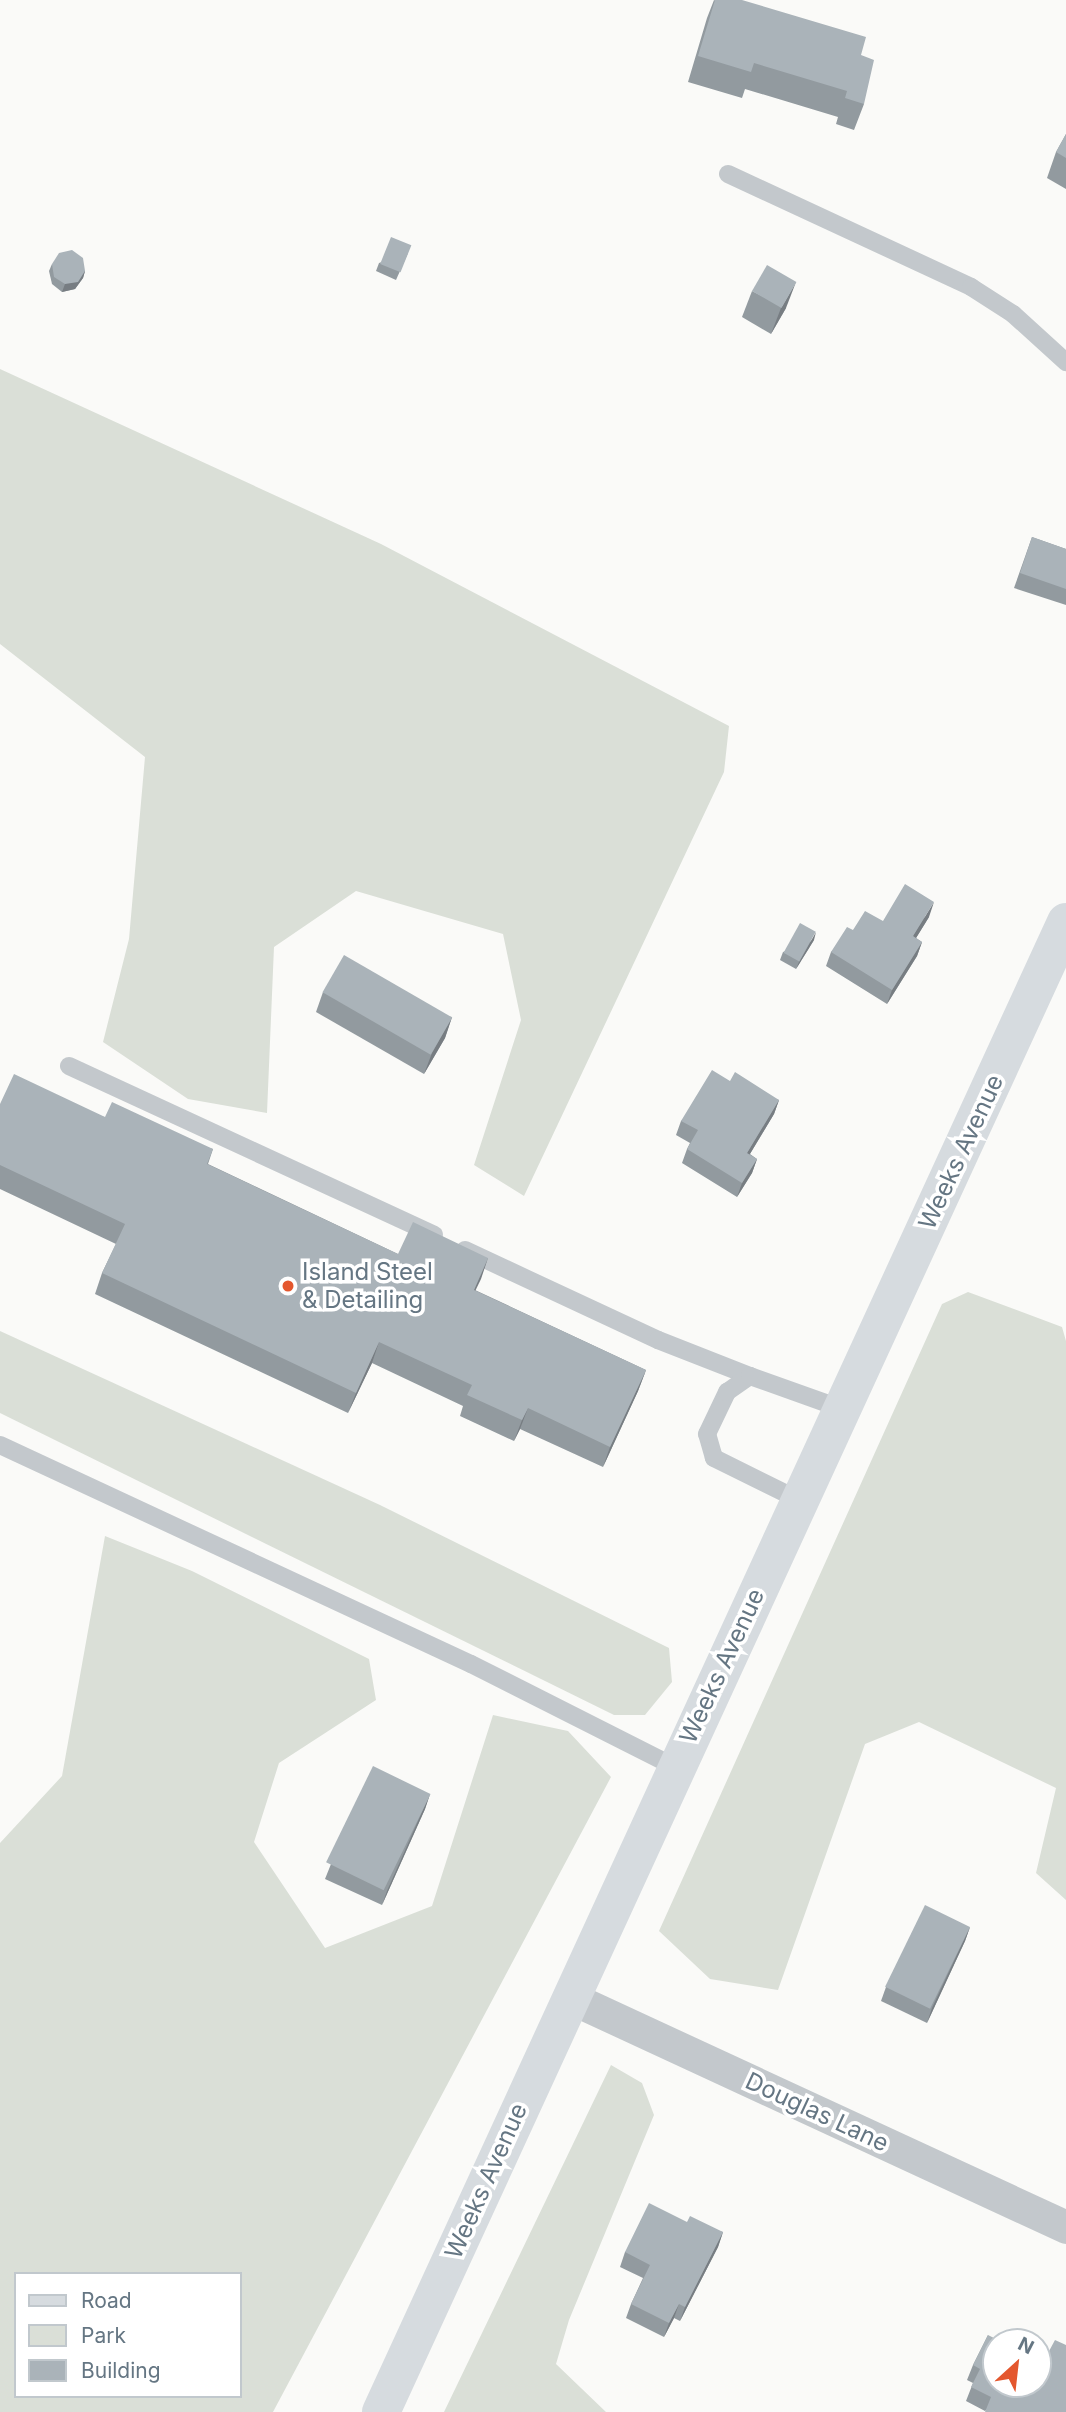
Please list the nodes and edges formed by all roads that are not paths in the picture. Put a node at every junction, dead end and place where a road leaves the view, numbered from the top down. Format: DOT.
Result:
graph roads {
  1 [pos="727,174"];
  2 [pos="1066,362"];
  3 [pos="1066,922"];
  4 [pos="69,1066"];
  5 [pos="750,1376"];
  6 [pos="840,1408"];
  7 [pos="0,1445"];
  8 [pos="799,1500"];
  9 [pos="675,1767"];
  10 [pos="569,1997"];
  11 [pos="1066,2228"];
  12 [pos="381,2412"];
  1 -- 2 [label="lane"];
  3 -- 6 [label="street, Weeks Avenue"];
  4 -- 5 [label="lane"];
  5 -- 6 [label="lane"];
  5 -- 8 [label="lane"];
  6 -- 8 [label="street, Weeks Avenue"];
  7 -- 9 [label="lane"];
  8 -- 9 [label="street, Weeks Avenue"];
  9 -- 10 [label="street, Weeks Avenue"];
  10 -- 11 [label="street, Douglas Lane"];
  10 -- 12 [label="street, Weeks Avenue"];
}
